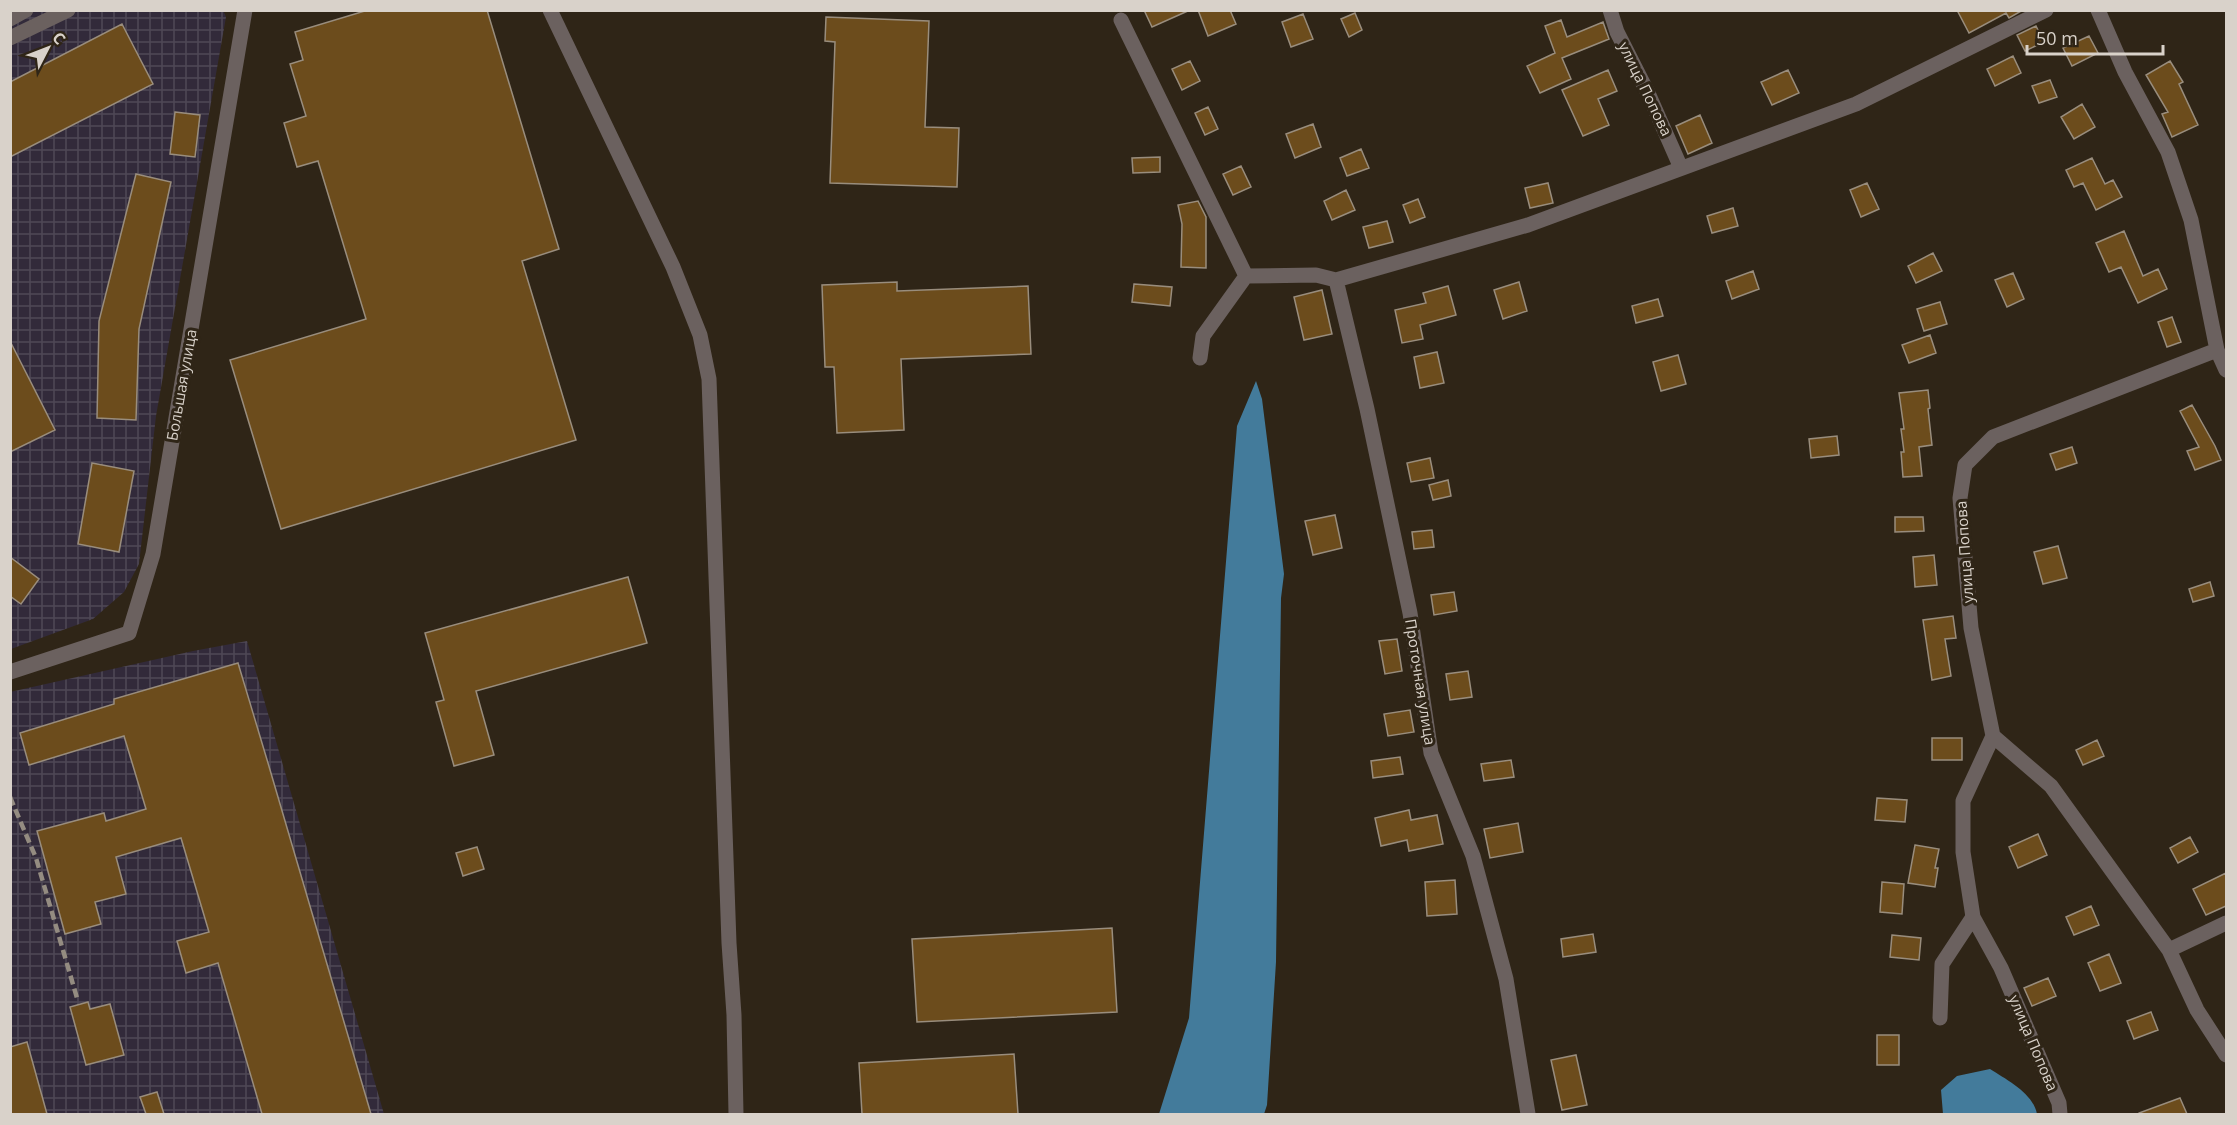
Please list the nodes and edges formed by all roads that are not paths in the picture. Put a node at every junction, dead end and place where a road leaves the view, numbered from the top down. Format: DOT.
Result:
graph roads {
  1 [pos="26,10"];
  2 [pos="68,10"];
  3 [pos="245,10"];
  4 [pos="550,10"];
  5 [pos="1610,10"];
  6 [pos="2098,10"];
  7 [pos="2037,13"];
  8 [pos="11,18"];
  9 [pos="1121,20"];
  10 [pos="10,38"];
  11 [pos="1681,168"];
  12 [pos="1246,276"];
  13 [pos="1336,280"];
  14 [pos="2217,350"];
  15 [pos="1200,358"];
  16 [pos="2226,367"];
  17 [pos="10,672"];
  18 [pos="1993,736"];
  19 [pos="1972,917"];
  20 [pos="2226,923"];
  21 [pos="2169,950"];
  22 [pos="1940,1018"];
  23 [pos="2226,1055"];
  24 [pos="736,1114"];
  25 [pos="1528,1114"];
  26 [pos="2060,1114"];
  1 -- 8 [label="street"];
  2 -- 10 [label="street"];
  3 -- 17 [label="street, Большая улица"];
  4 -- 24 [label="street"];
  5 -- 11 [label="street, улица Попова"];
  6 -- 14 [label="street"];
  7 -- 11 [label="street"];
  9 -- 12 [label="street"];
  11 -- 13 [label="street"];
  12 -- 13 [label="street"];
  12 -- 15 [label="street"];
  13 -- 25 [label="street, Проточная улица"];
  14 -- 16 [label="street"];
  14 -- 18 [label="street, улица Попова"];
  18 -- 19 [label="street, улица Попова"];
  18 -- 21 [label="street"];
  19 -- 22 [label="street"];
  19 -- 26 [label="street, улица Попова"];
  20 -- 21 [label="street"];
  21 -- 23 [label="street"];
}
